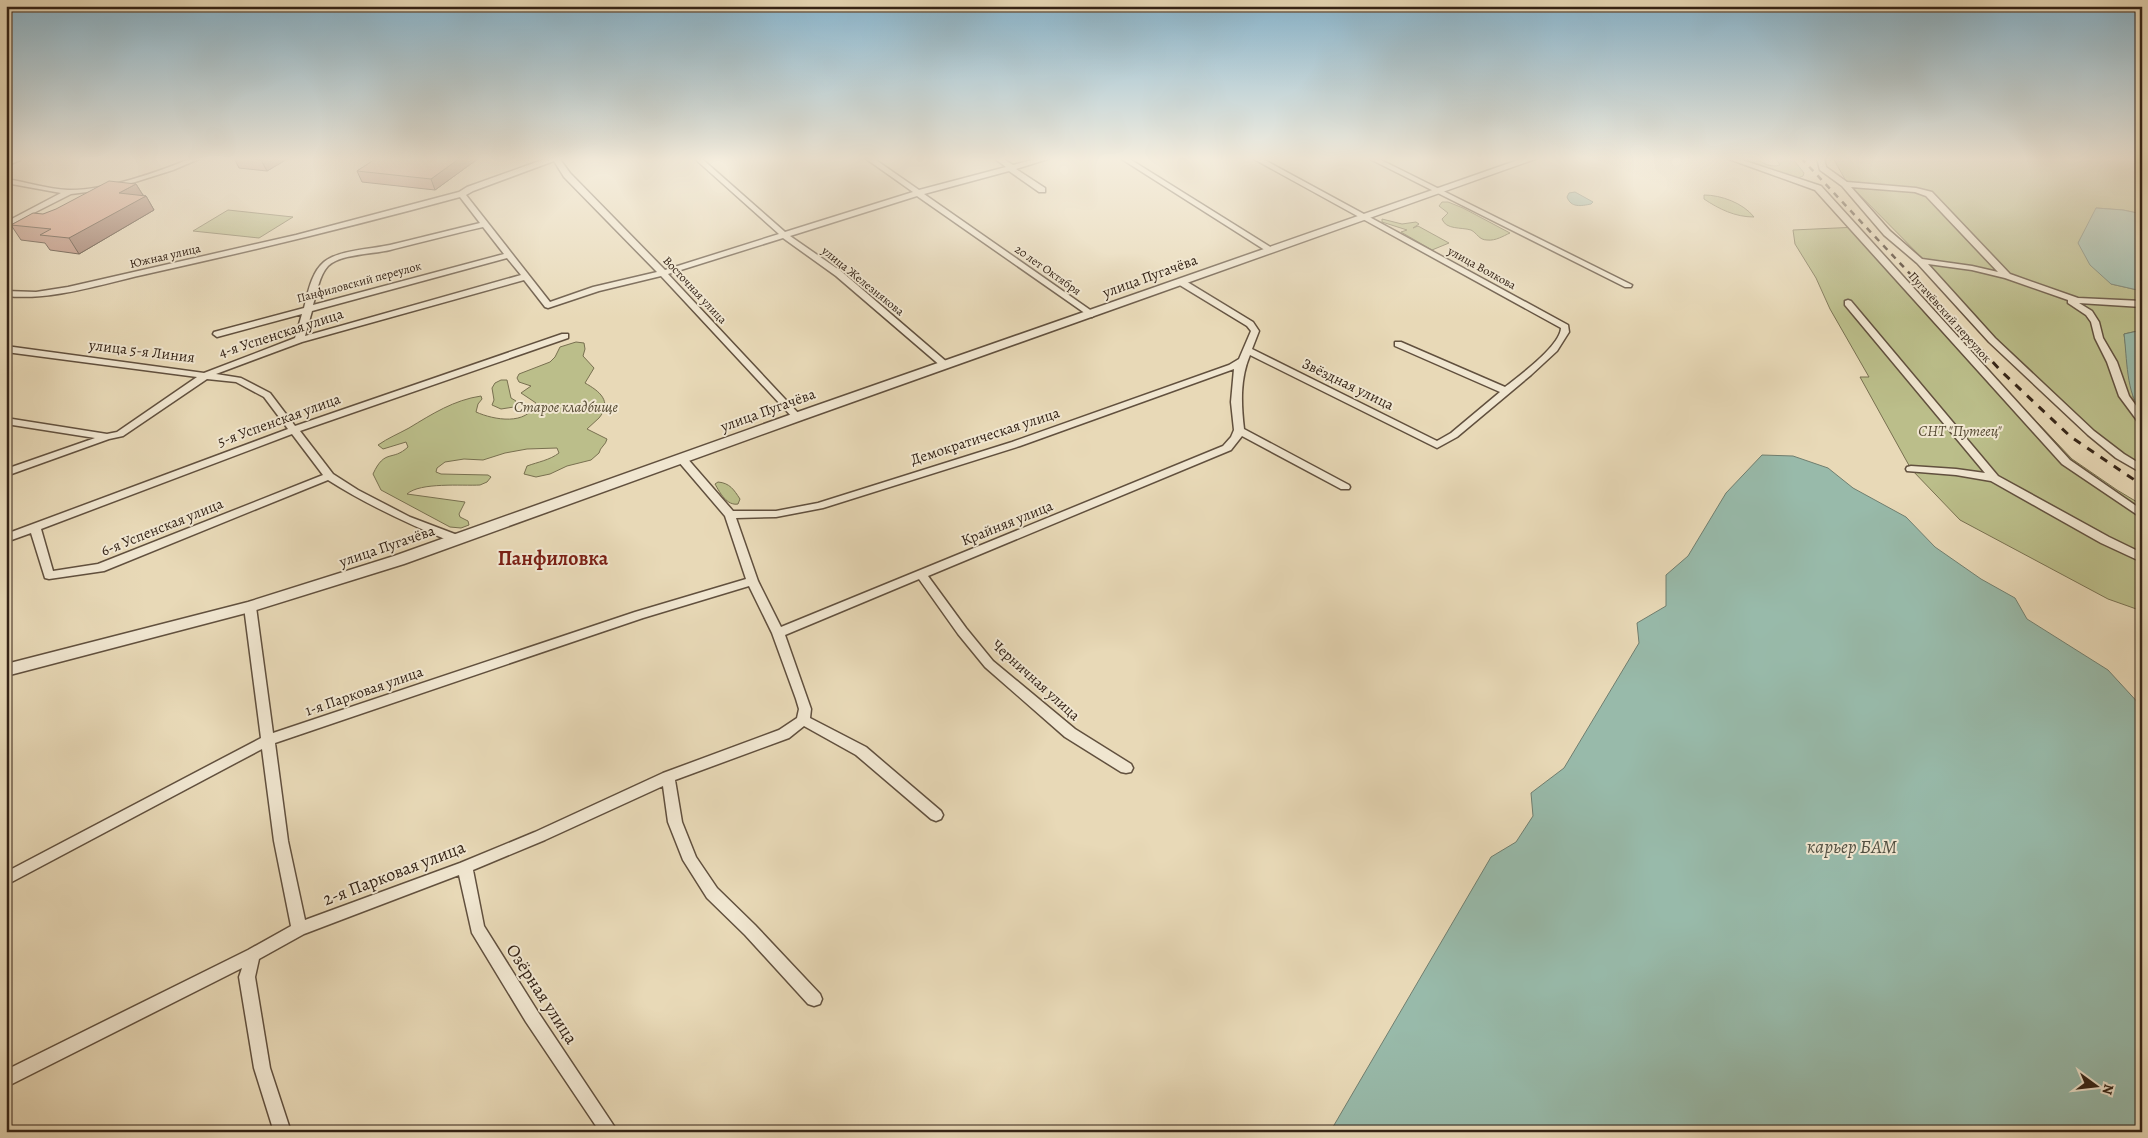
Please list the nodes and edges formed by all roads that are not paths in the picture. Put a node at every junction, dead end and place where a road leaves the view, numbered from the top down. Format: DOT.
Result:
graph roads {
  1 [pos="33,211"];
  2 [pos="400,211"];
  3 [pos="475,211"];
  4 [pos="602,211"];
  5 [pos="757,211"];
  6 [pos="860,211"];
  7 [pos="943,211"];
  8 [pos="1208,211"];
  9 [pos="1352,211"];
  10 [pos="1380,211"];
  11 [pos="1475,211"];
  12 [pos="1839,211"];
  13 [pos="1868,211"];
  14 [pos="1945,211"];
  15 [pos="1363,217"];
  16 [pos="485,224"];
  17 [pos="6,225"];
  18 [pos="783,234"];
  19 [pos="1271,250"];
  20 [pos="508,255"];
  21 [pos="1920,260"];
  22 [pos="663,273"];
  23 [pos="2007,276"];
  24 [pos="524,277"];
  25 [pos="1182,282"];
  26 [pos="1628,285"];
  27 [pos="6,293"];
  28 [pos="2060,295"];
  29 [pos="1848,303"];
  30 [pos="2142,304"];
  31 [pos="307,310"];
  32 [pos="1092,314"];
  33 [pos="217,334"];
  34 [pos="565,336"];
  35 [pos="299,340"];
  36 [pos="1398,344"];
  37 [pos="6,349"];
  38 [pos="1245,355"];
  39 [pos="945,365"];
  40 [pos="208,374"];
  41 [pos="1506,390"];
  42 [pos="797,417"];
  43 [pos="6,421"];
  44 [pos="2142,421"];
  45 [pos="294,430"];
  46 [pos="1239,430"];
  47 [pos="106,437"];
  48 [pos="682,459"];
  49 [pos="1910,470"];
  50 [pos="2142,470"];
  51 [pos="6,473"];
  52 [pos="329,476"];
  53 [pos="1994,478"];
  54 [pos="1346,487"];
  55 [pos="2141,515"];
  56 [pos="730,516"];
  57 [pos="35,528"];
  58 [pos="6,538"];
  59 [pos="456,539"];
  60 [pos="2142,558"];
  61 [pos="921,574"];
  62 [pos="752,581"];
  63 [pos="250,607"];
  64 [pos="778,633"];
  65 [pos="6,670"];
  66 [pos="803,720"];
  67 [pos="268,740"];
  68 [pos="1126,768"];
  69 [pos="668,776"];
  70 [pos="936,815"];
  71 [pos="465,867"];
  72 [pos="6,879"];
  73 [pos="299,929"];
  74 [pos="253,955"];
  75 [pos="814,999"];
  76 [pos="6,1079"];
  77 [pos="283,1132"];
  78 [pos="610,1132"];
  1 -- 17 [label="street"];
  2 -- 27 [label="street, Южная улица"];
  3 -- 16 [label="street"];
  4 -- 22 [label="street, Восточная улица"];
  5 -- 18 [label="street, улица Железнякова"];
  6 -- 18 [label="street"];
  7 -- 32 [label="street, 20 лет Октября"];
  8 -- 19 [label="street"];
  9 -- 15 [label="street, улица Волкова"];
  10 -- 15 [label="street, улица Пугачёва"];
  11 -- 26 [label="street"];
  12 -- 55 [label="street, Пугачёвский переулок"];
  13 -- 21 [label="street"];
  14 -- 23 [label="street"];
  15 -- 19 [label="street, улица Пугачёва"];
  15 -- 41 [label="street, улица Волкова"];
  16 -- 20 [label="street"];
  16 -- 31 [label="street"];
  18 -- 22 [label="street"];
  18 -- 39 [label="street, улица Железнякова"];
  19 -- 25 [label="street, улица Пугачёва"];
  20 -- 24 [label="street"];
  20 -- 31 [label="street, Панфиловский переулок"];
  21 -- 23 [label="street"];
  21 -- 50 [label="street"];
  22 -- 24 [label="street"];
  22 -- 42 [label="street, Восточная улица"];
  23 -- 28 [label="street"];
  24 -- 35 [label="street, 4-я Успенская улица"];
  25 -- 32 [label="street, улица Пугачёва"];
  25 -- 38 [label="street"];
  28 -- 30 [label="street"];
  28 -- 44 [label="street"];
  29 -- 53 [label="street"];
  31 -- 33 [label="street, Панфиловский переулок"];
  31 -- 35 [label="street"];
  32 -- 39 [label="street, улица Пугачёва"];
  34 -- 45 [label="street, 5-я Успенская улица"];
  35 -- 40 [label="street, 4-я Успенская улица"];
  36 -- 41 [label="street"];
  37 -- 40 [label="street, улица 5-я Линия"];
  38 -- 41 [label="street, Звёздная улица"];
  38 -- 46 [label="street"];
  38 -- 56 [label="street, Демократическая улица"];
  39 -- 42 [label="street, улица Пугачёва"];
  40 -- 45 [label="street, улица 5-я Линия"];
  40 -- 47 [label="street, 4-я Успенская улица"];
  42 -- 48 [label="street, улица Пугачёва"];
  43 -- 47 [label="street"];
  45 -- 52 [label="street, улица 5-я Линия"];
  45 -- 57 [label="street, 5-я Успенская улица"];
  46 -- 54 [label="street"];
  46 -- 61 [label="street, Крайняя улица"];
  47 -- 51 [label="street, 4-я Успенская улица"];
  48 -- 56 [label="street"];
  48 -- 59 [label="street, улица Пугачёва"];
  49 -- 53 [label="street"];
  52 -- 57 [label="street, 6-я Успенская улица"];
  52 -- 59 [label="street, улица 5-я Линия"];
  53 -- 60 [label="street"];
  56 -- 62 [label="street"];
  57 -- 58 [label="street, 5-я Успенская улица"];
  59 -- 63 [label="street, улица Пугачёва"];
  61 -- 64 [label="street, Крайняя улица"];
  61 -- 68 [label="street, Черничная улица"];
  62 -- 64 [label="street"];
  62 -- 67 [label="street, 1-я Парковая улица"];
  63 -- 65 [label="street, улица Пугачёва"];
  63 -- 67 [label="street"];
  64 -- 66 [label="street"];
  66 -- 69 [label="street, 2-я Парковая улица"];
  66 -- 70 [label="street"];
  67 -- 72 [label="street, 1-я Парковая улица"];
  67 -- 73 [label="street"];
  69 -- 71 [label="street, 2-я Парковая улица"];
  69 -- 75 [label="street"];
  71 -- 73 [label="street, 2-я Парковая улица"];
  71 -- 78 [label="street, Озёрная улица"];
  73 -- 74 [label="street, 2-я Парковая улица"];
  74 -- 76 [label="street, 2-я Парковая улица"];
  74 -- 77 [label="street"];
}
